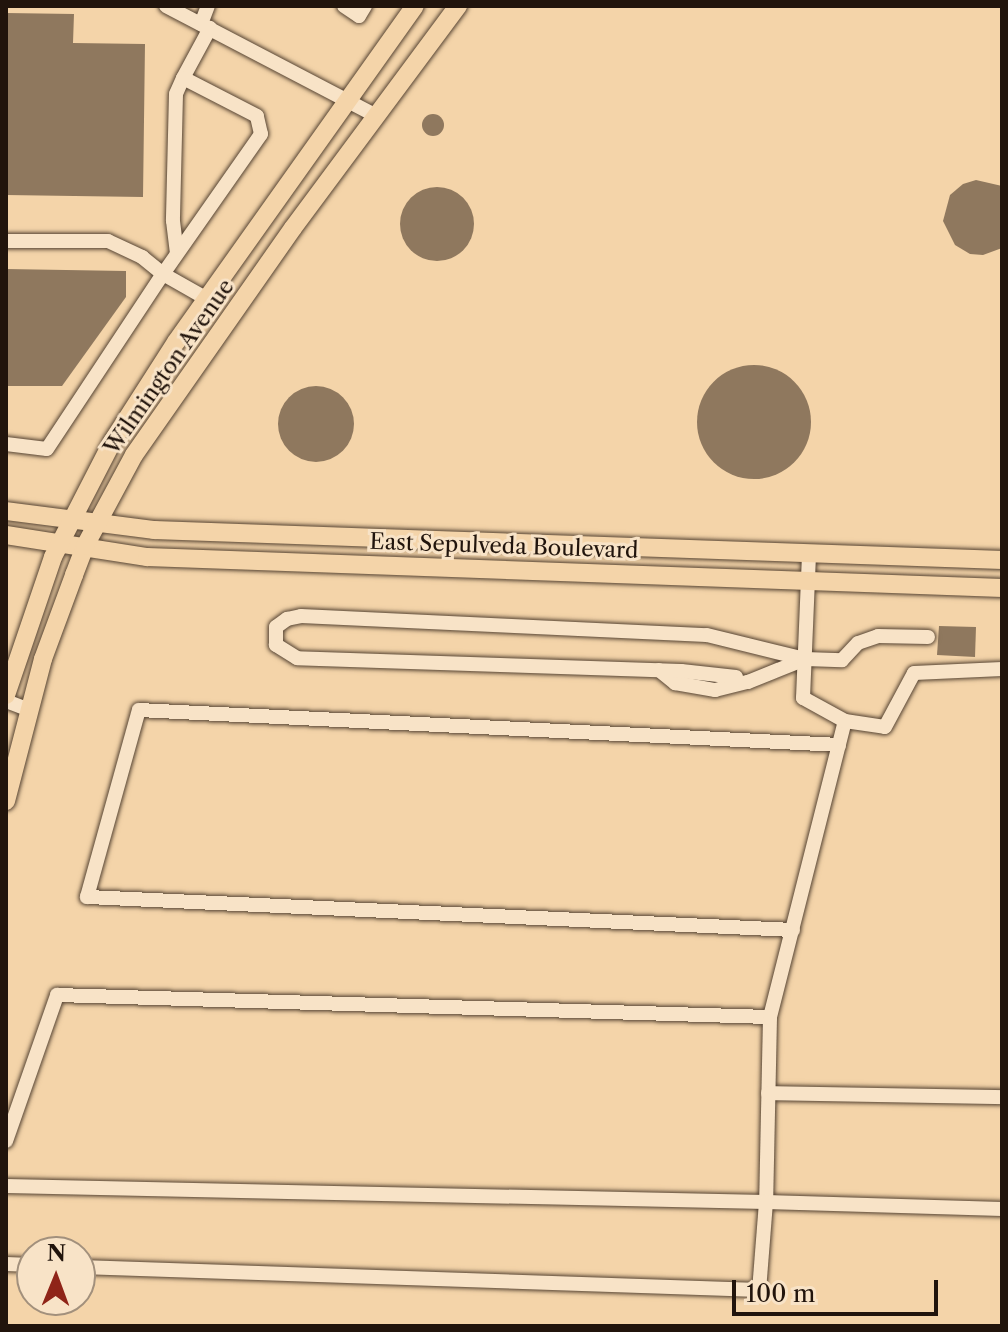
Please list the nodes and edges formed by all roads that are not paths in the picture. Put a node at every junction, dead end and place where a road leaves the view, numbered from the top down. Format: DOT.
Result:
graph roads {
  1 [pos="166,6"];
  2 [pos="208,6"];
  3 [pos="344,6"];
  4 [pos="365,6"];
  5 [pos="415,6"];
  6 [pos="458,6"];
  7 [pos="206,26"];
  8 [pos="183,78"];
  9 [pos="348,100"];
  10 [pos="376,116"];
  11 [pos="6,241"];
  12 [pos="177,253"];
  13 [pos="163,274"];
  14 [pos="207,299"];
  15 [pos="6,444"];
  16 [pos="6,511"];
  17 [pos="72,517"];
  18 [pos="98,520"];
  19 [pos="6,535"];
  20 [pos="60,543"];
  21 [pos="85,546"];
  22 [pos="809,554"];
  23 [pos="1002,560"];
  24 [pos="808,581"];
  25 [pos="1002,588"];
  26 [pos="928,637"];
  27 [pos="805,659"];
  28 [pos="1002,669"];
  29 [pos="659,670"];
  30 [pos="742,680"];
  31 [pos="6,698"];
  32 [pos="30,710"];
  33 [pos="845,721"];
  34 [pos="839,745"];
  35 [pos="6,801"];
  36 [pos="793,930"];
  37 [pos="770,1017"];
  38 [pos="768,1093"];
  39 [pos="1002,1097"];
  40 [pos="6,1141"];
  41 [pos="6,1186"];
  42 [pos="766,1202"];
  43 [pos="1002,1209"];
  44 [pos="96,1268"];
  1 -- 7 [label="street"];
  2 -- 7 [label="street"];
  3 -- 4 [label="street"];
  5 -- 9 [label="main road, Wilmington Avenue"];
  6 -- 10 [label="main road, Wilmington Avenue"];
  7 -- 8 [label="street"];
  7 -- 9 [label="street"];
  8 -- 12 [label="street"];
  8 -- 12 [label="street"];
  9 -- 10 [label="street"];
  9 -- 14 [label="main road, Wilmington Avenue"];
  10 -- 18 [label="main road, Wilmington Avenue"];
  11 -- 13 [label="street"];
  12 -- 13 [label="street"];
  13 -- 14 [label="street"];
  13 -- 15 [label="street"];
  14 -- 17 [label="main road, Wilmington Avenue"];
  16 -- 17 [label="main road, East Sepulveda Boulevard"];
  17 -- 18 [label="main road, East Sepulveda Boulevard"];
  17 -- 20 [label="main road, Wilmington Avenue"];
  18 -- 21 [label="main road, Wilmington Avenue"];
  18 -- 22 [label="main road, East Sepulveda Boulevard"];
  19 -- 20 [label="main road, East Sepulveda Boulevard"];
  20 -- 21 [label="main road, East Sepulveda Boulevard"];
  20 -- 31 [label="main road, Wilmington Avenue"];
  21 -- 24 [label="main road, East Sepulveda Boulevard"];
  21 -- 32 [label="main road, Wilmington Avenue"];
  22 -- 23 [label="main road, East Sepulveda Boulevard"];
  22 -- 24 [label="street"];
  24 -- 25 [label="main road, East Sepulveda Boulevard"];
  24 -- 27 [label="street"];
  26 -- 27 [label="street"];
  27 -- 29 [label="street"];
  27 -- 30 [label="street"];
  27 -- 33 [label="street"];
  28 -- 33 [label="street"];
  29 -- 30 [label="street"];
  29 -- 30 [label="street"];
  31 -- 32 [label="street"];
  32 -- 35 [label="main road, Wilmington Avenue"];
  33 -- 34 [label="street"];
  34 -- 36 [label="street"];
  34 -- 36 [label="street"];
  36 -- 37 [label="street"];
  37 -- 38 [label="street"];
  37 -- 40 [label="street"];
  38 -- 39 [label="street"];
  38 -- 42 [label="street"];
  41 -- 42 [label="street"];
  42 -- 43 [label="street"];
  42 -- 44 [label="street"];
}
